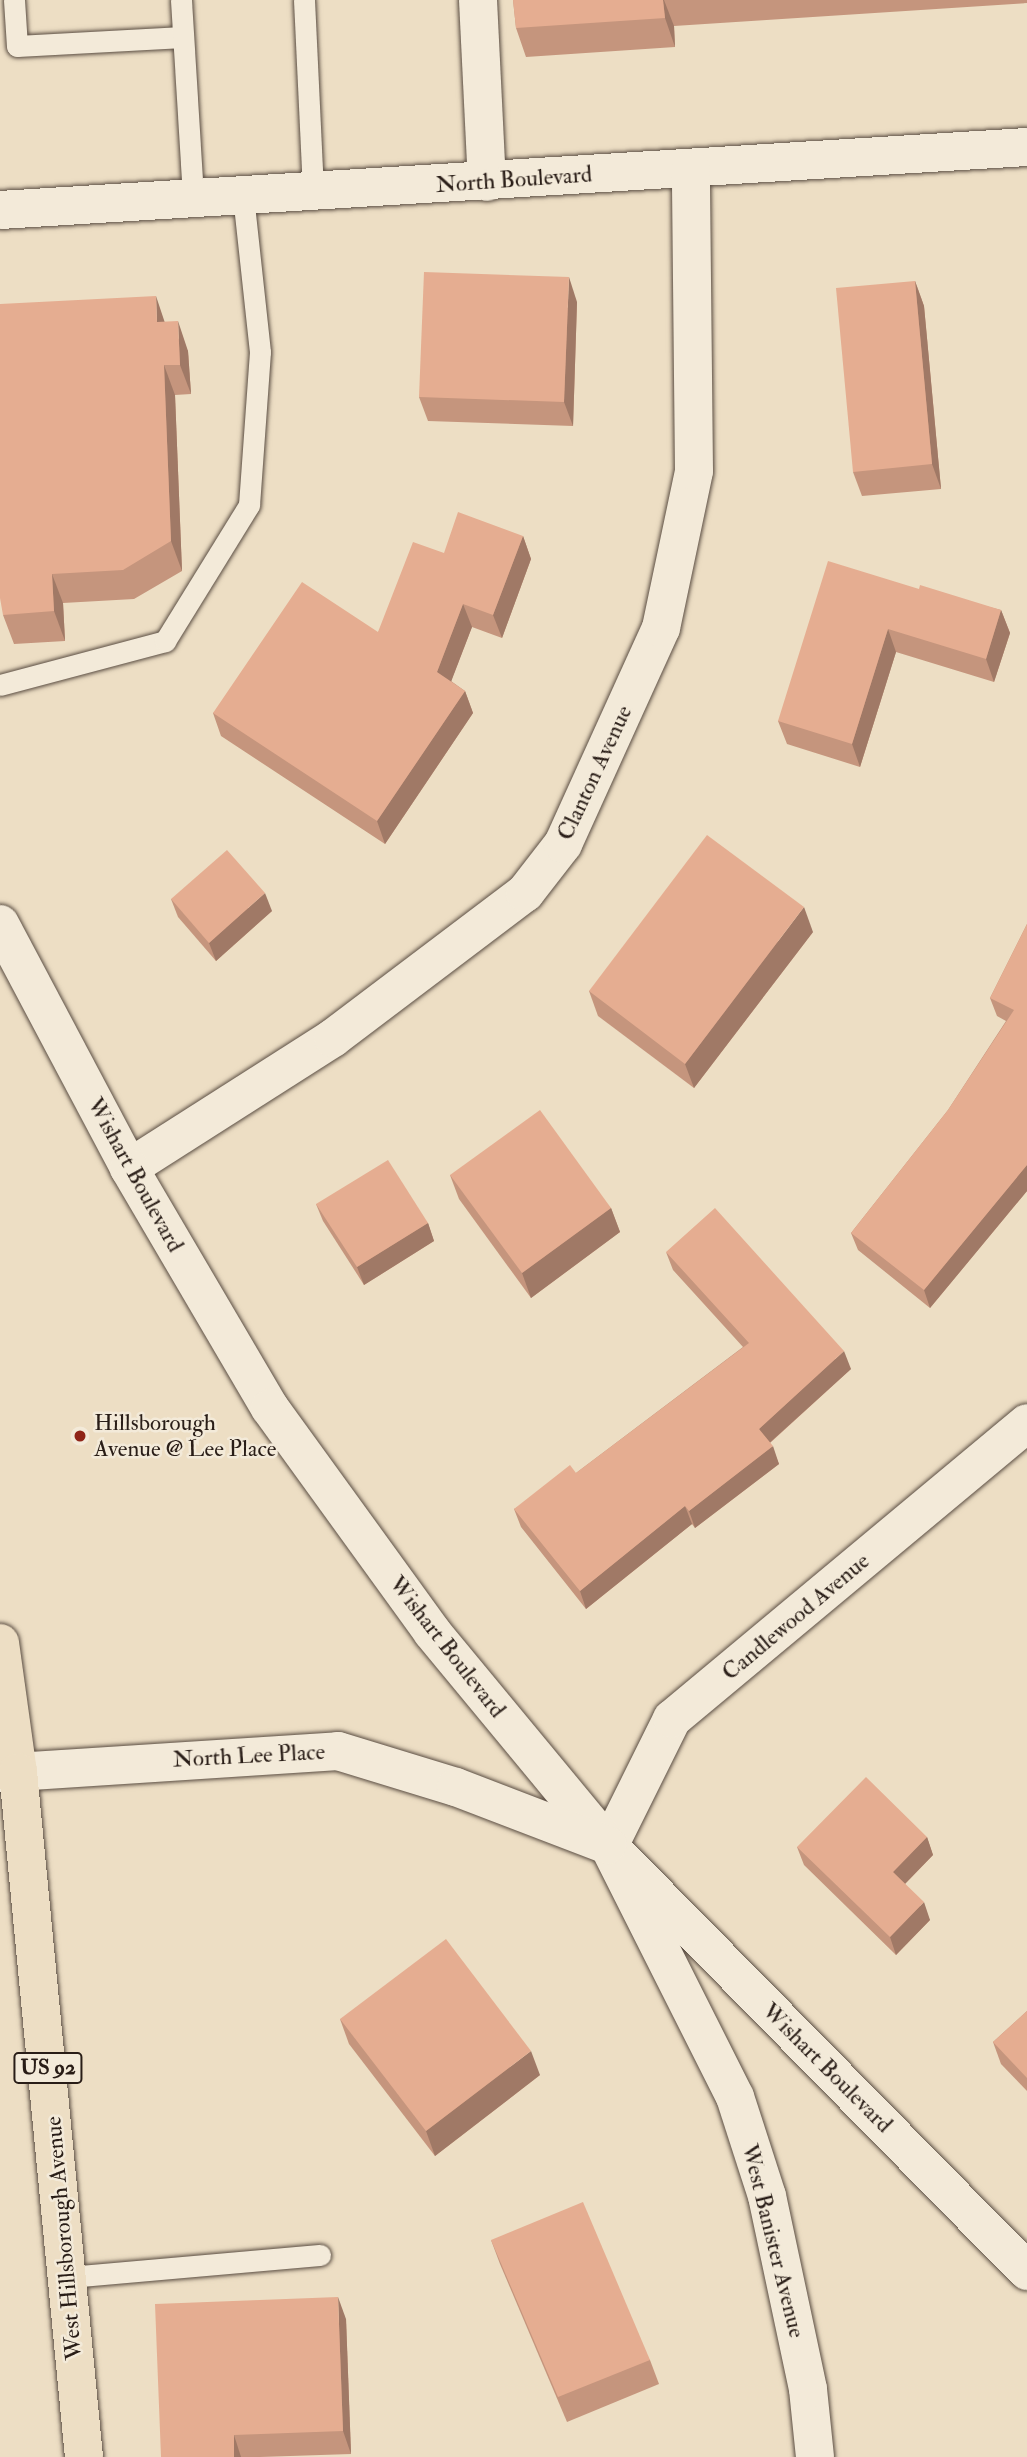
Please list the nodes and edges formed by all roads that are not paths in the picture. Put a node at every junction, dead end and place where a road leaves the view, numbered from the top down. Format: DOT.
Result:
graph roads {
  1 [pos="14,0"];
  2 [pos="181,0"];
  3 [pos="304,0"];
  4 [pos="478,0"];
  5 [pos="183,37"];
  6 [pos="1027,147"];
  7 [pos="691,169"];
  8 [pos="486,182"];
  9 [pos="313,191"];
  10 [pos="243,196"];
  11 [pos="193,199"];
  12 [pos="0,210"];
  13 [pos="0,685"];
  14 [pos="0,924"];
  15 [pos="129,1168"];
  16 [pos="1027,1423"];
  17 [pos="0,1643"];
  18 [pos="9,1772"];
  19 [pos="608,1846"];
  20 [pos="320,2255"];
  21 [pos="1027,2271"];
  22 [pos="68,2277"];
  23 [pos="84,2457"];
  24 [pos="815,2457"];
  1 -- 5 [label="lane"];
  2 -- 5 [label="lane"];
  3 -- 9 [label="lane"];
  4 -- 8 [label="street"];
  5 -- 11 [label="lane"];
  6 -- 7 [label="street, North Boulevard"];
  7 -- 8 [label="street, North Boulevard"];
  7 -- 15 [label="street, Clanton Avenue"];
  8 -- 9 [label="street, North Boulevard"];
  9 -- 10 [label="street, North Boulevard"];
  10 -- 11 [label="street, North Boulevard"];
  10 -- 13 [label="lane"];
  11 -- 12 [label="street, North Boulevard"];
  14 -- 15 [label="street, Wishart Boulevard"];
  15 -- 19 [label="street, Wishart Boulevard"];
  16 -- 19 [label="street, Candlewood Avenue"];
  17 -- 18 [label="main road, West Hillsborough Avenue / US 92"];
  18 -- 19 [label="street, North Lee Place"];
  18 -- 22 [label="main road, West Hillsborough Avenue / US 92"];
  19 -- 21 [label="street, Wishart Boulevard"];
  19 -- 24 [label="street, West Banister Avenue"];
  20 -- 22 [label="lane"];
  22 -- 23 [label="main road, West Hillsborough Avenue / US 92"];
}
